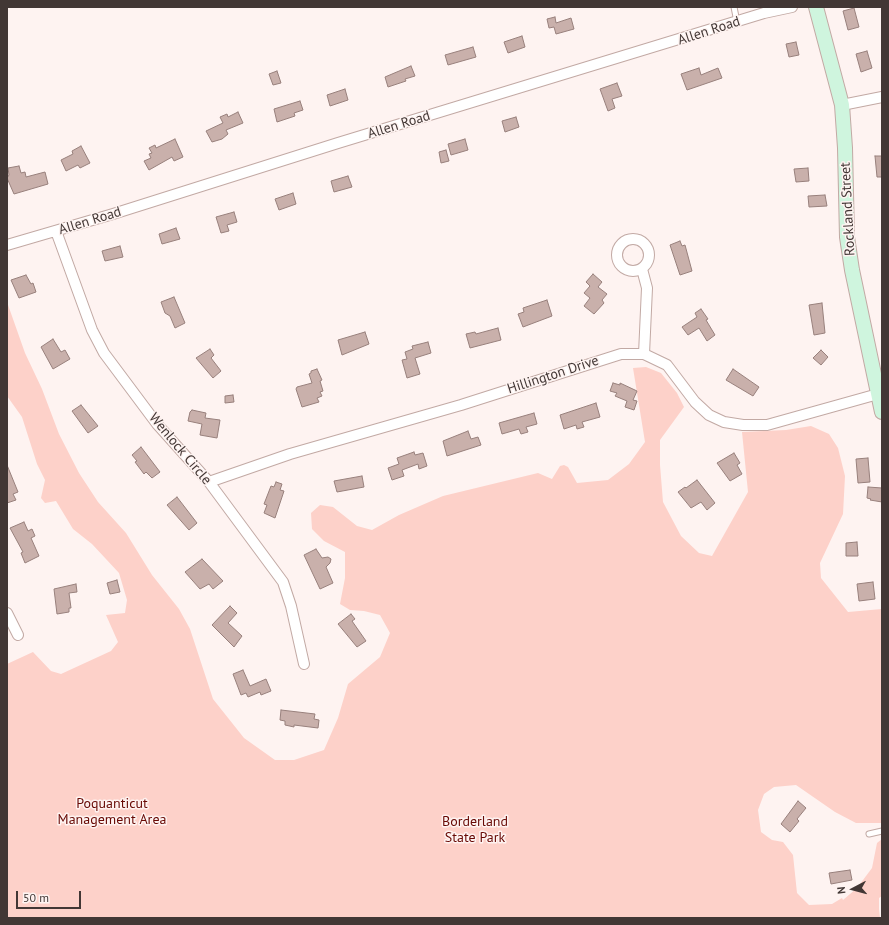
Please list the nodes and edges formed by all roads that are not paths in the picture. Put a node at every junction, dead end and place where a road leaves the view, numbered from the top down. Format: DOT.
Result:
graph roads {
  1 [pos="734,7"];
  2 [pos="792,7"];
  3 [pos="816,7"];
  4 [pos="772,9"];
  5 [pos="737,22"];
  6 [pos="882,97"];
  7 [pos="842,105"];
  8 [pos="56,231"];
  9 [pos="7,245"];
  10 [pos="642,269"];
  11 [pos="644,354"];
  12 [pos="878,394"];
  13 [pos="882,412"];
  14 [pos="209,482"];
  15 [pos="7,613"];
  16 [pos="18,635"];
  17 [pos="304,664"];
  18 [pos="882,831"];
  19 [pos="869,834"];
  1 -- 5 [label="lane"];
  2 -- 4 [label="street, Allen Road"];
  3 -- 7 [label="street, Rockland Street"];
  4 -- 5 [label="street, Allen Road"];
  5 -- 8 [label="street, Allen Road"];
  6 -- 7 [label="street"];
  7 -- 12 [label="street, Rockland Street"];
  8 -- 9 [label="street, Allen Road"];
  8 -- 14 [label="street, Wenlock Circle"];
  10 -- 11 [label="street"];
  11 -- 12 [label="street, Hillington Drive"];
  11 -- 14 [label="street, Hillington Drive"];
  12 -- 13 [label="street, Rockland Street"];
  14 -- 17 [label="street, Wenlock Circle"];
  15 -- 16 [label="street"];
  18 -- 19 [label="lane"];
}
